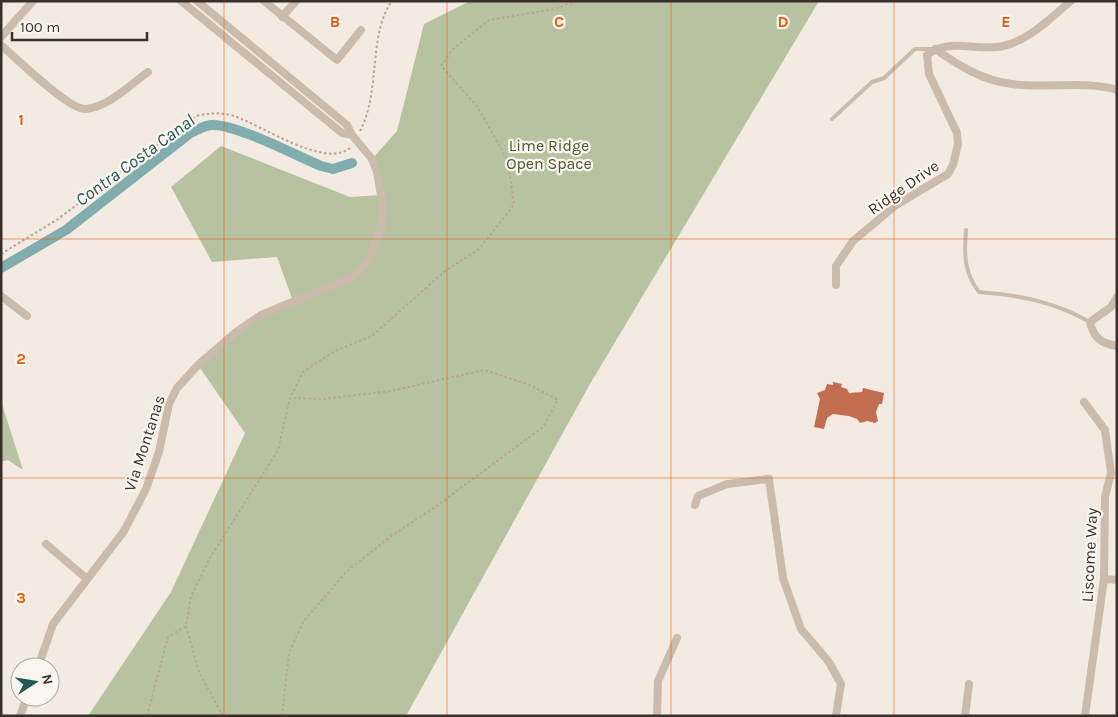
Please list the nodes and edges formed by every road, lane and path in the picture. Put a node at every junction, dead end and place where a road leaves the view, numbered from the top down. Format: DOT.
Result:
graph roads {
  1 [pos="33,1"];
  2 [pos="181,1"];
  3 [pos="197,1"];
  4 [pos="264,1"];
  5 [pos="296,1"];
  6 [pos="392,1"];
  7 [pos="576,1"];
  8 [pos="1071,1"];
  9 [pos="282,17"];
  10 [pos="361,30"];
  11 [pos="1,37"];
  12 [pos="1,45"];
  13 [pos="935,49"];
  14 [pos="148,72"];
  15 [pos="1117,90"];
  16 [pos="832,119"];
  17 [pos="356,139"];
  18 [pos="966,230"];
  19 [pos="1,254"];
  20 [pos="836,285"];
  21 [pos="1,296"];
  22 [pos="1117,297"];
  23 [pos="26,316"];
  24 [pos="1090,322"];
  25 [pos="1117,346"];
  26 [pos="290,398"];
  27 [pos="1084,402"];
  28 [pos="695,505"];
  29 [pos="46,544"];
  30 [pos="87,579"];
  31 [pos="1104,579"];
  32 [pos="1117,580"];
  33 [pos="186,626"];
  34 [pos="677,638"];
  35 [pos="41,657"];
  36 [pos="969,684"];
  37 [pos="147,716"];
  38 [pos="223,716"];
  39 [pos="282,716"];
  40 [pos="657,716"];
  41 [pos="836,716"];
  42 [pos="966,716"];
  43 [pos="1085,716"];
  1 -- 11 [label="street"];
  2 -- 17 [label="street, Via Montanas"];
  3 -- 17 [label="street, Via Montanas"];
  4 -- 9 [label="street"];
  5 -- 9 [label="street"];
  6 -- 17 [label="path"];
  7 -- 26 [label="path"];
  8 -- 13 [label="street"];
  9 -- 10 [label="street"];
  12 -- 14 [label="street"];
  13 -- 15 [label="street"];
  13 -- 16 [label="lane"];
  13 -- 20 [label="street, Ridge Drive"];
  17 -- 19 [label="path"];
  17 -- 30 [label="street, Via Montanas"];
  18 -- 24 [label="lane"];
  21 -- 23 [label="street"];
  22 -- 24 [label="street"];
  24 -- 25 [label="street"];
  26 -- 33 [label="path"];
  26 -- 39 [label="path"];
  27 -- 31 [label="street, Liscome Way"];
  28 -- 41 [label="street"];
  29 -- 30 [label="street"];
  30 -- 35 [label="street, Via Montanas"];
  31 -- 32 [label="street"];
  31 -- 43 [label="street, Liscome Way"];
  33 -- 37 [label="path"];
  33 -- 38 [label="path"];
  34 -- 40 [label="street"];
  36 -- 42 [label="street"];
}
